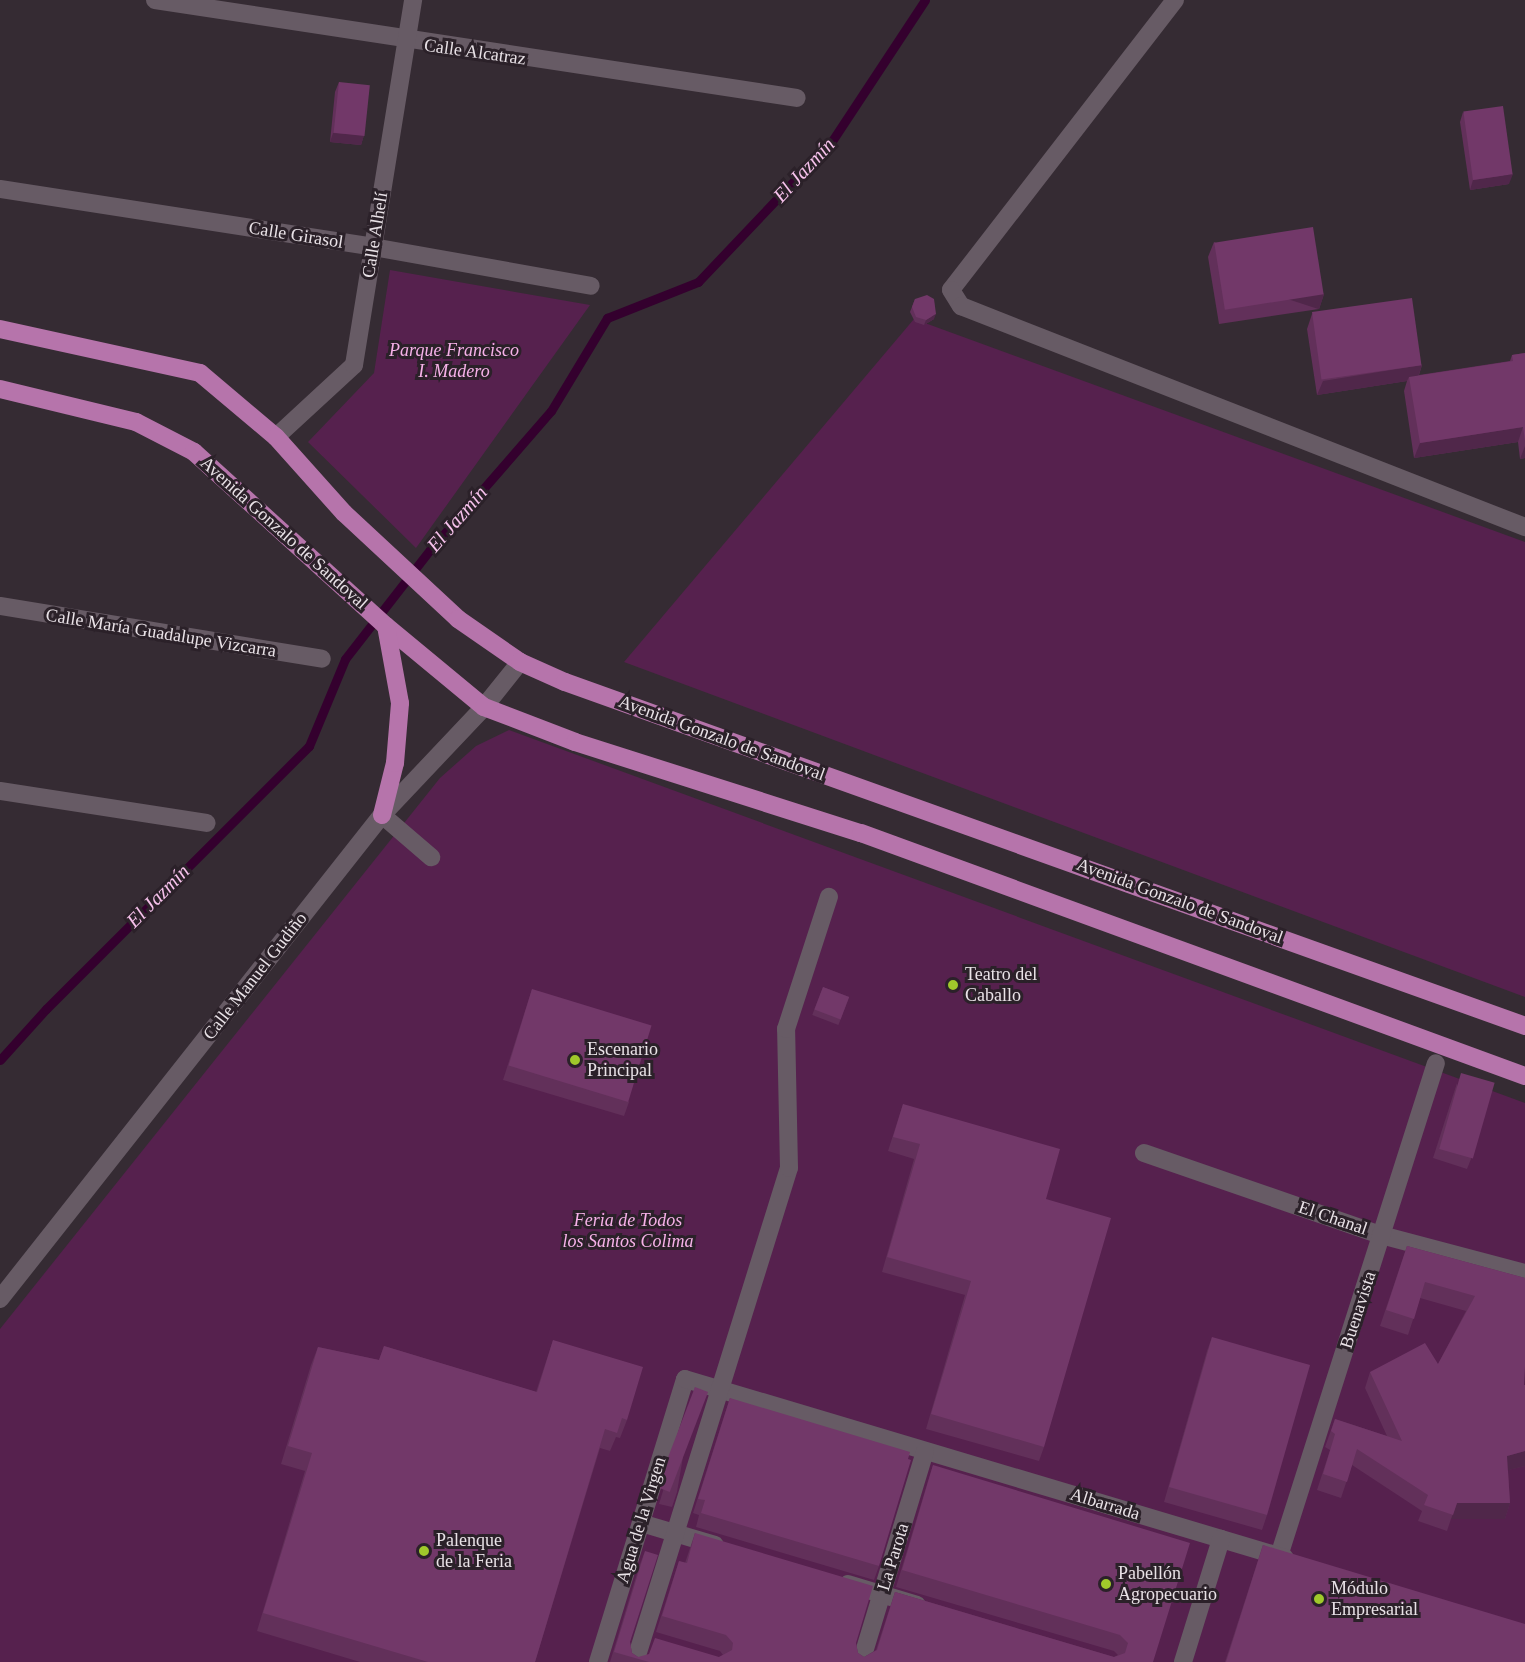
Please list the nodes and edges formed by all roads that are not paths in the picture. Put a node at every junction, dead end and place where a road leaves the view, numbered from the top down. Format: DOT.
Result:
graph roads {
  1 [pos="154,0"];
  2 [pos="413,0"];
  3 [pos="1175,0"];
  4 [pos="406,41"];
  5 [pos="797,99"];
  6 [pos="0,189"];
  7 [pos="373,247"];
  8 [pos="591,286"];
  9 [pos="0,329"];
  10 [pos="0,389"];
  11 [pos="276,437"];
  12 [pos="1525,527"];
  13 [pos="0,606"];
  14 [pos="385,625"];
  15 [pos="322,659"];
  16 [pos="520,662"];
  17 [pos="484,707"];
  18 [pos="0,791"];
  19 [pos="382,815"];
  20 [pos="207,823"];
  21 [pos="431,857"];
  22 [pos="829,897"];
  23 [pos="1525,1026"];
  24 [pos="1436,1063"];
  25 [pos="1525,1076"];
  26 [pos="1144,1153"];
  27 [pos="1381,1235"];
  28 [pos="1525,1273"];
  29 [pos="0,1299"];
  30 [pos="685,1379"];
  31 [pos="720,1389"];
  32 [pos="925,1451"];
  33 [pos="641,1523"];
  34 [pos="675,1533"];
  35 [pos="1221,1539"];
  36 [pos="732,1550"];
  37 [pos="1279,1556"];
  38 [pos="1299,1562"];
  39 [pos="832,1579"];
  40 [pos="882,1594"];
  41 [pos="939,1611"];
  42 [pos="642,1640"];
  43 [pos="663,1647"];
  44 [pos="598,1662"];
  45 [pos="635,1662"];
  46 [pos="861,1662"];
  47 [pos="1183,1662"];
  1 -- 4 [label="street, Calle Alcatraz"];
  2 -- 4 [label="street, Calle Alhelí"];
  3 -- 12 [label="street"];
  4 -- 5 [label="street, Calle Alcatraz"];
  4 -- 7 [label="street, Calle Alhelí"];
  6 -- 7 [label="street, Calle Girasol"];
  7 -- 8 [label="street, Calle Girasol"];
  7 -- 11 [label="street, Calle Alhelí"];
  9 -- 11 [label="main road, Avenida Gonzalo de Sandoval"];
  10 -- 14 [label="main road, Avenida Gonzalo de Sandoval"];
  11 -- 16 [label="main road, Avenida Gonzalo de Sandoval"];
  13 -- 15 [label="street, Calle María Guadalupe Vizcarra"];
  14 -- 17 [label="main road, Avenida Gonzalo de Sandoval"];
  14 -- 19 [label="main road"];
  16 -- 17 [label="street, Calle Manuel Gudiño"];
  16 -- 23 [label="main road, Avenida Gonzalo de Sandoval"];
  17 -- 19 [label="street, Calle Manuel Gudiño"];
  17 -- 25 [label="main road, Avenida Gonzalo de Sandoval"];
  18 -- 20 [label="street"];
  19 -- 21 [label="street"];
  19 -- 29 [label="street, Calle Manuel Gudiño"];
  22 -- 31 [label="street, Agua de la Virgen"];
  24 -- 27 [label="street, Buenavista"];
  26 -- 27 [label="street, El Chanal"];
  27 -- 28 [label="street, El Chanal"];
  27 -- 37 [label="street, Buenavista"];
  30 -- 31 [label="street, Albarrada"];
  30 -- 33 [label="street, Agua de la Virgen"];
  31 -- 32 [label="street, Albarrada"];
  31 -- 34 [label="street, Agua de la Virgen"];
  32 -- 35 [label="street, Albarrada"];
  32 -- 40 [label="street, La Parota"];
  33 -- 34 [label="street"];
  33 -- 44 [label="street, Agua de la Virgen"];
  34 -- 36 [label="street"];
  34 -- 42 [label="street, Agua de la Virgen"];
  35 -- 37 [label="street, Albarrada"];
  35 -- 47 [label="street"];
  37 -- 38 [label="street, Albarrada"];
  39 -- 40 [label="street"];
  40 -- 41 [label="street"];
  40 -- 46 [label="street, La Parota"];
  42 -- 43 [label="street"];
  42 -- 45 [label="street, Agua de la Virgen"];
}
